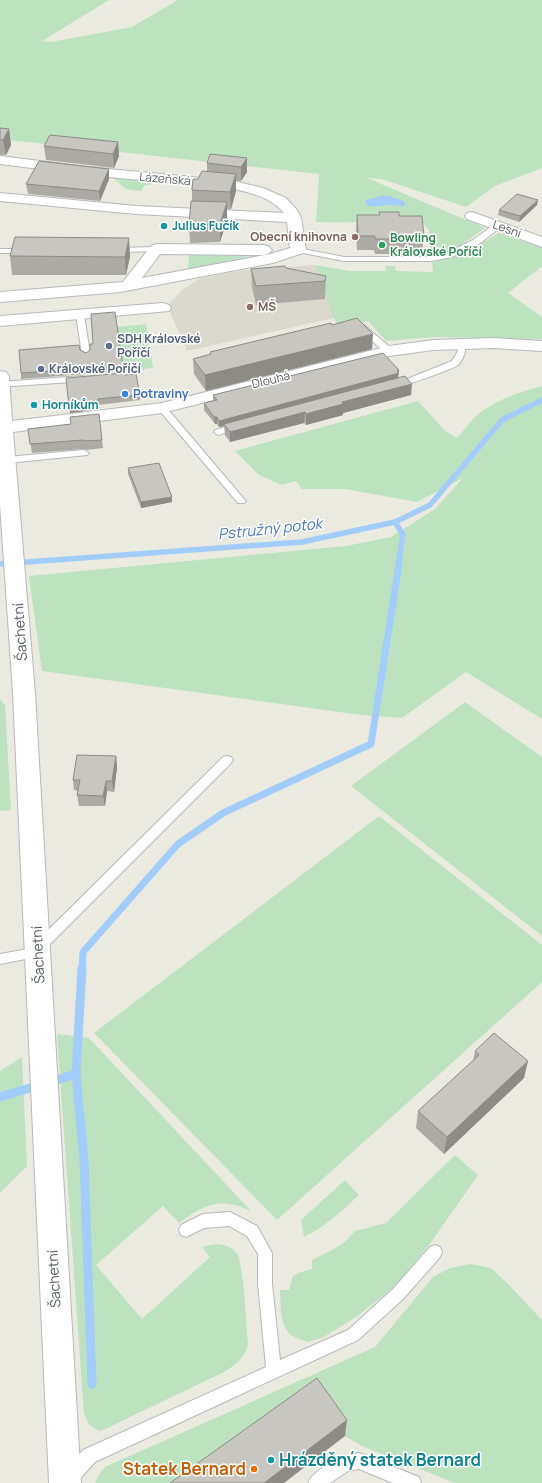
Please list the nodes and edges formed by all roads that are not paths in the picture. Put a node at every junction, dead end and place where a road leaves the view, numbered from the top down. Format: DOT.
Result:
graph roads {
  1 [pos="0,160"];
  2 [pos="0,197"];
  3 [pos="472,216"];
  4 [pos="294,218"];
  5 [pos="498,226"];
  6 [pos="541,241"];
  7 [pos="156,249"];
  8 [pos="108,250"];
  9 [pos="298,250"];
  10 [pos="0,251"];
  11 [pos="31,251"];
  12 [pos="129,285"];
  13 [pos="0,293"];
  14 [pos="0,298"];
  15 [pos="163,308"];
  16 [pos="80,315"];
  17 [pos="0,321"];
  18 [pos="355,327"];
  19 [pos="461,344"];
  20 [pos="542,346"];
  21 [pos="389,351"];
  22 [pos="86,354"];
  23 [pos="91,378"];
  24 [pos="0,381"];
  25 [pos="387,387"];
  26 [pos="162,408"];
  27 [pos="249,423"];
  28 [pos="1,428"];
  29 [pos="218,432"];
  30 [pos="84,453"];
  31 [pos="5,463"];
  32 [pos="241,501"];
  33 [pos="227,760"];
  34 [pos="37,951"];
  35 [pos="0,959"];
  36 [pos="186,1230"];
  37 [pos="435,1252"];
  38 [pos="274,1371"];
  39 [pos="65,1483"];
  40 [pos="316,1483"];
  41 [pos="413,1483"];
  1 -- 4 [label="street, Lázeňská"];
  2 -- 4 [label="street"];
  3 -- 5 [label="street, Lesní"];
  4 -- 9 [label="street"];
  5 -- 6 [label="street, Lesní"];
  5 -- 9 [label="lane"];
  7 -- 8 [label="lane"];
  7 -- 9 [label="street"];
  7 -- 12 [label="street"];
  9 -- 12 [label="street"];
  10 -- 11 [label="lane"];
  12 -- 14 [label="street"];
  13 -- 14 [label="street"];
  15 -- 16 [label="street"];
  16 -- 17 [label="street"];
  16 -- 22 [label="lane"];
  18 -- 21 [label="lane"];
  19 -- 20 [label="street, Dlouhá"];
  19 -- 21 [label="street, Dlouhá"];
  19 -- 25 [label="lane"];
  21 -- 26 [label="street, Dlouhá"];
  23 -- 24 [label="lane"];
  24 -- 28 [label="street"];
  26 -- 28 [label="street, Dlouhá"];
  26 -- 32 [label="lane"];
  27 -- 29 [label="lane"];
  28 -- 31 [label="street, Šachetní"];
  30 -- 31 [label="lane"];
  31 -- 34 [label="street, Šachetní"];
  33 -- 34 [label="lane"];
  34 -- 35 [label="lane"];
  34 -- 39 [label="street, Šachetní"];
  36 -- 38 [label="lane"];
  37 -- 38 [label="lane"];
  38 -- 39 [label="lane"];
  40 -- 41 [label="lane"];
}
